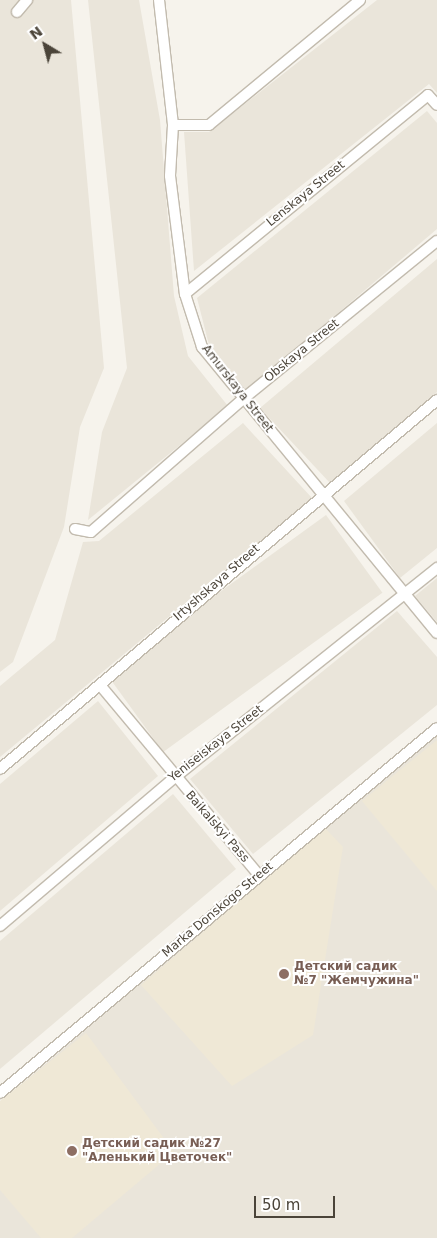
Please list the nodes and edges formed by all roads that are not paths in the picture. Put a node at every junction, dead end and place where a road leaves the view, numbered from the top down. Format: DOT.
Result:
graph roads {
  1 [pos="27,0"];
  2 [pos="159,0"];
  3 [pos="360,0"];
  4 [pos="17,12"];
  5 [pos="437,105"];
  6 [pos="173,125"];
  7 [pos="437,241"];
  8 [pos="185,294"];
  9 [pos="243,399"];
  10 [pos="437,400"];
  11 [pos="323,492"];
  12 [pos="75,529"];
  13 [pos="437,568"];
  14 [pos="404,596"];
  15 [pos="437,633"];
  16 [pos="100,685"];
  17 [pos="437,728"];
  18 [pos="0,769"];
  19 [pos="174,778"];
  20 [pos="259,876"];
  21 [pos="0,926"];
  22 [pos="0,1093"];
  1 -- 4 [label="street"];
  2 -- 6 [label="street, Amurskaya Street"];
  3 -- 6 [label="street"];
  5 -- 8 [label="street, Lenskaya Street"];
  6 -- 8 [label="street, Amurskaya Street"];
  7 -- 9 [label="street, Obskaya Street"];
  8 -- 9 [label="street, Amurskaya Street"];
  9 -- 11 [label="street, Amurskaya Street"];
  9 -- 12 [label="street, Obskaya Street"];
  10 -- 11 [label="street, Irtyshskaya Street"];
  11 -- 14 [label="street, Amurskaya Street"];
  11 -- 16 [label="street, Irtyshskaya Street"];
  13 -- 14 [label="street, Yeniseiskaya Street"];
  14 -- 15 [label="street, Amurskaya Street"];
  14 -- 19 [label="street, Yeniseiskaya Street"];
  16 -- 18 [label="street, Irtyshskaya Street"];
  16 -- 19 [label="street, Baikalskyi Pass"];
  17 -- 20 [label="street, Marka Donskogo Street"];
  19 -- 20 [label="street, Baikalskyi Pass"];
  19 -- 21 [label="street, Yeniseiskaya Street"];
  20 -- 22 [label="street, Marka Donskogo Street"];
}
